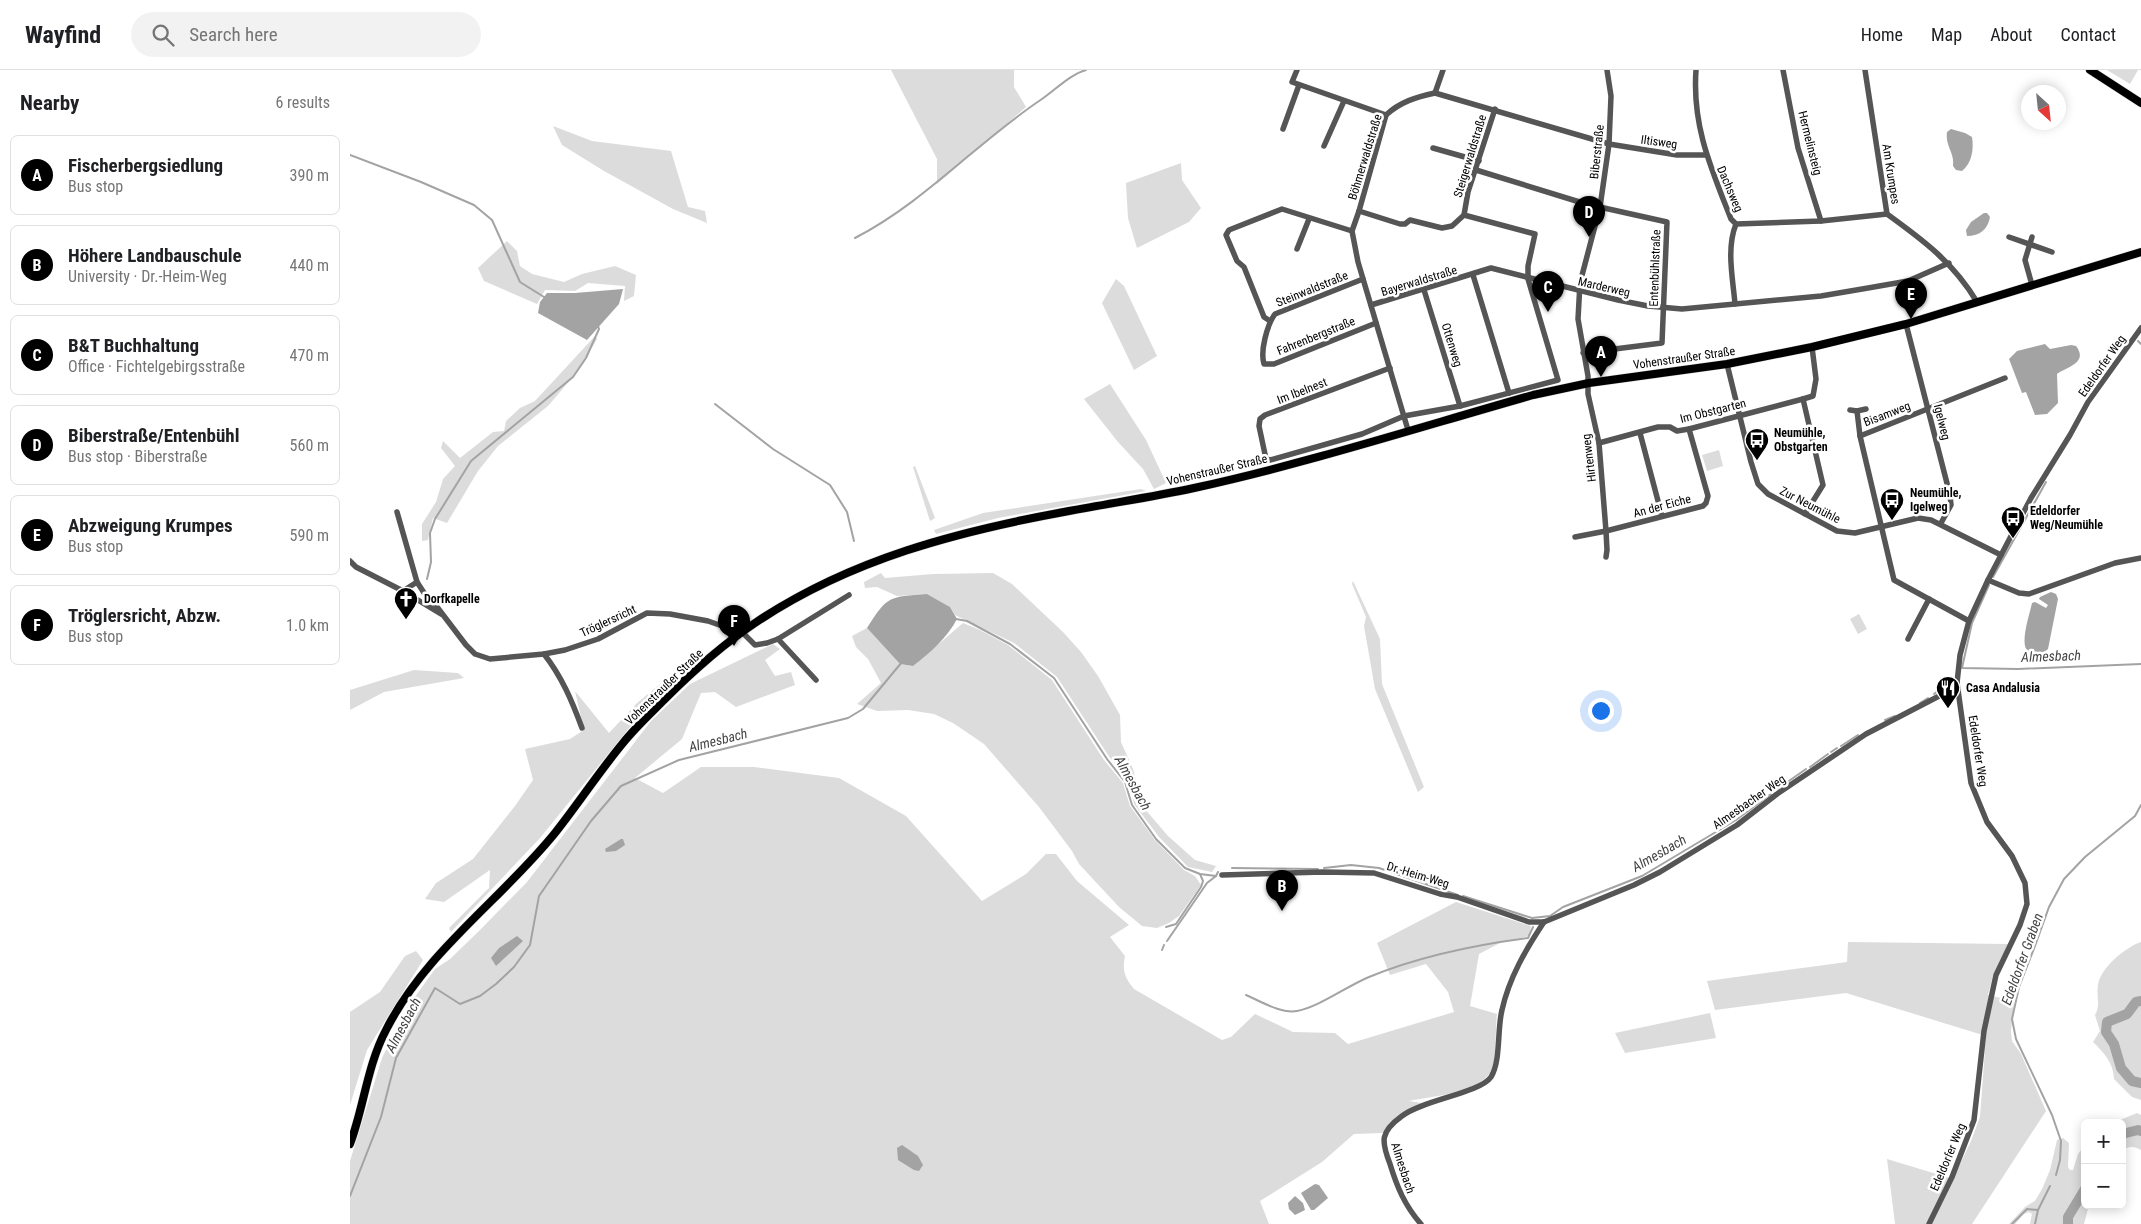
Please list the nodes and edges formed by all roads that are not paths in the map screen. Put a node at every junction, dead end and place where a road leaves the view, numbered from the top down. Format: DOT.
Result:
graph roads {
  1 [pos="1297,70"];
  2 [pos="1443,70"];
  3 [pos="1607,70"];
  4 [pos="1696,70"];
  5 [pos="1783,70"];
  6 [pos="1865,70"];
  7 [pos="2090,70"];
  8 [pos="1299,84"];
  9 [pos="1435,92"];
  10 [pos="1344,100"];
  11 [pos="2141,103"];
  12 [pos="1495,110"];
  13 [pos="1386,115"];
  14 [pos="1283,129"];
  15 [pos="1610,144"];
  16 [pos="1324,146"];
  17 [pos="1433,148"];
  18 [pos="1706,155"];
  19 [pos="1479,161"];
  20 [pos="1476,170"];
  21 [pos="1600,207"];
  22 [pos="1359,211"];
  23 [pos="1887,214"];
  24 [pos="1464,215"];
  25 [pos="1309,219"];
  26 [pos="1821,221"];
  27 [pos="1736,224"];
  28 [pos="1352,231"];
  29 [pos="2032,237"];
  30 [pos="2009,238"];
  31 [pos="2030,244"];
  32 [pos="1297,249"];
  33 [pos="2052,252"];
  34 [pos="2141,252"];
  35 [pos="1949,264"];
  36 [pos="1473,275"];
  37 [pos="1363,279"];
  38 [pos="1528,279"];
  39 [pos="2032,285"];
  40 [pos="1424,290"];
  41 [pos="1579,292"];
  42 [pos="1977,302"];
  43 [pos="1735,304"];
  44 [pos="1371,305"];
  45 [pos="1664,308"];
  46 [pos="1270,321"];
  47 [pos="1376,323"];
  48 [pos="1906,324"];
  49 [pos="2141,328"];
  50 [pos="1812,347"];
  51 [pos="1582,353"];
  52 [pos="1264,364"];
  53 [pos="1728,364"];
  54 [pos="1390,368"];
  55 [pos="2005,378"];
  56 [pos="1589,383"];
  57 [pos="1509,393"];
  58 [pos="1803,399"];
  59 [pos="1460,406"];
  60 [pos="1866,408"];
  61 [pos="1928,409"];
  62 [pos="1850,410"];
  63 [pos="1857,411"];
  64 [pos="1740,415"];
  65 [pos="1404,416"];
  66 [pos="1689,429"];
  67 [pos="1408,430"];
  68 [pos="1640,433"];
  69 [pos="1860,436"];
  70 [pos="1599,443"];
  71 [pos="1266,459"];
  72 [pos="397,512"];
  73 [pos="1805,514"];
  74 [pos="1662,516"];
  75 [pos="1941,523"];
  76 [pos="1881,526"];
  77 [pos="1606,531"];
  78 [pos="1575,537"];
  79 [pos="2001,555"];
  80 [pos="1606,557"];
  81 [pos="2141,558"];
  82 [pos="350,561"];
  83 [pos="1988,580"];
  84 [pos="417,582"];
  85 [pos="403,590"];
  86 [pos="849,595"];
  87 [pos="1929,599"];
  88 [pos="442,615"];
  89 [pos="1969,621"];
  90 [pos="742,632"];
  91 [pos="735,638"];
  92 [pos="778,639"];
  93 [pos="1908,639"];
  94 [pos="544,654"];
  95 [pos="816,680"];
  96 [pos="1957,683"];
  97 [pos="582,728"];
  98 [pos="1222,876"];
  99 [pos="1544,922"];
  100 [pos="350,1144"];
  101 [pos="1421,1224"];
  102 [pos="1929,1224"];
  1 -- 8 [label="street"];
  2 -- 9 [label="street"];
  3 -- 15 [label="street, Biberstraße"];
  4 -- 18 [label="street, Dachsweg"];
  5 -- 26 [label="street, Hermelinsteig"];
  6 -- 23 [label="street, Am Krumpes"];
  7 -- 11 [label="main road"];
  8 -- 10 [label="street"];
  8 -- 14 [label="street"];
  9 -- 12 [label="street"];
  9 -- 13 [label="street, Böhmerwaldstraße"];
  10 -- 13 [label="street"];
  10 -- 16 [label="street"];
  12 -- 15 [label="street"];
  12 -- 19 [label="street, Steigerwaldstraße"];
  13 -- 22 [label="street, Böhmerwaldstraße"];
  15 -- 18 [label="street, Iltisweg"];
  15 -- 21 [label="street, Biberstraße"];
  17 -- 19 [label="street"];
  18 -- 27 [label="street, Dachsweg"];
  19 -- 20 [label="street, Steigerwaldstraße"];
  20 -- 21 [label="street, Entenbühlstraße"];
  20 -- 24 [label="street, Steigerwaldstraße"];
  21 -- 41 [label="street, Biberstraße"];
  21 -- 45 [label="street, Entenbühlstraße"];
  22 -- 24 [label="street, Steigerwaldstraße"];
  22 -- 28 [label="street, Böhmerwaldstraße"];
  23 -- 26 [label="street, Dachsweg"];
  23 -- 35 [label="street, Am Krumpes"];
  24 -- 38 [label="street"];
  25 -- 28 [label="street, Steinwaldstraße"];
  25 -- 32 [label="street"];
  25 -- 46 [label="street, Steinwaldstraße"];
  26 -- 27 [label="street, Dachsweg"];
  27 -- 43 [label="street"];
  28 -- 37 [label="street"];
  29 -- 31 [label="street"];
  30 -- 31 [label="street"];
  31 -- 33 [label="street"];
  31 -- 39 [label="street"];
  34 -- 39 [label="main road, Vohenstraußer Straße"];
  35 -- 42 [label="street, Am Krumpes"];
  35 -- 43 [label="street, Marderweg"];
  36 -- 38 [label="street, Marderweg"];
  36 -- 40 [label="street, Bayerwaldstraße"];
  36 -- 57 [label="street"];
  37 -- 44 [label="street"];
  37 -- 46 [label="street, Steinwaldstraße"];
  38 -- 41 [label="street, Marderweg"];
  38 -- 57 [label="street, Vohenstraußer Straße"];
  39 -- 42 [label="main road, Vohenstraußer Straße"];
  40 -- 44 [label="street, Bayerwaldstraße"];
  40 -- 59 [label="street, Ottenweg"];
  41 -- 45 [label="street, Marderweg"];
  41 -- 51 [label="street, Biberstraße"];
  42 -- 48 [label="main road, Vohenstraußer Straße"];
  43 -- 45 [label="street, Marderweg"];
  44 -- 47 [label="street"];
  45 -- 51 [label="street, Entenbühlstraße"];
  46 -- 52 [label="street, Steinwaldstraße"];
  47 -- 52 [label="street, Fahrenbergstraße"];
  47 -- 54 [label="street"];
  48 -- 50 [label="main road, Vohenstraußer Straße"];
  48 -- 61 [label="street, Igelweg"];
  49 -- 79 [label="street, Edeldorfer Weg"];
  50 -- 53 [label="main road, Vohenstraußer Straße"];
  50 -- 58 [label="street"];
  51 -- 56 [label="street, Biberstraße"];
  53 -- 56 [label="main road, Vohenstraußer Straße"];
  53 -- 64 [label="street, Zur Neumühle"];
  54 -- 65 [label="street"];
  54 -- 71 [label="street, Im Ibelnest"];
  55 -- 61 [label="street, Bisamweg"];
  56 -- 67 [label="main road, Vohenstraußer Straße"];
  56 -- 70 [label="street, Hirtenweg"];
  57 -- 59 [label="street, Vohenstraußer Straße"];
  58 -- 64 [label="street, Im Obstgarten"];
  58 -- 73 [label="street"];
  59 -- 65 [label="street, Vohenstraußer Straße"];
  60 -- 63 [label="street, Bisamweg"];
  61 -- 69 [label="street, Bisamweg"];
  61 -- 75 [label="street, Igelweg"];
  62 -- 63 [label="street, Bisamweg"];
  63 -- 69 [label="street, Bisamweg"];
  64 -- 66 [label="street, Im Obstgarten"];
  64 -- 73 [label="street, Zur Neumühle"];
  65 -- 67 [label="street"];
  65 -- 71 [label="street, Vohenstraußer Straße"];
  66 -- 68 [label="street, Im Obstgarten"];
  66 -- 74 [label="street, An der Eiche"];
  67 -- 90 [label="main road, Vohenstraußer Straße"];
  68 -- 70 [label="street, Im Obstgarten"];
  68 -- 74 [label="street"];
  69 -- 76 [label="street, Bisamweg"];
  70 -- 77 [label="street, Hirtenweg"];
  72 -- 84 [label="street, Tröglersricht"];
  73 -- 76 [label="street, Zur Neumühle"];
  74 -- 77 [label="street, An der Eiche"];
  75 -- 76 [label="street, Zur Neumühle"];
  75 -- 79 [label="street, Zur Neumühle"];
  76 -- 87 [label="street, Bisamweg"];
  77 -- 78 [label="street"];
  77 -- 80 [label="street, Hirtenweg"];
  79 -- 83 [label="street, Edeldorfer Weg"];
  81 -- 83 [label="street"];
  82 -- 85 [label="street, Tröglersricht"];
  83 -- 89 [label="street, Edeldorfer Weg"];
  84 -- 85 [label="street"];
  84 -- 88 [label="street, Tröglersricht"];
  85 -- 88 [label="street, Tröglersricht"];
  86 -- 92 [label="street"];
  87 -- 89 [label="street, Bisamweg"];
  87 -- 93 [label="street"];
  88 -- 94 [label="street, Tröglersricht"];
  89 -- 96 [label="street, Edeldorfer Weg"];
  90 -- 91 [label="main road, Vohenstraußer Straße"];
  90 -- 92 [label="street"];
  91 -- 94 [label="street, Tröglersricht"];
  91 -- 100 [label="main road, Vohenstraußer Straße"];
  92 -- 95 [label="street"];
  94 -- 97 [label="street"];
  96 -- 99 [label="street, Almesbacher Weg"];
  96 -- 102 [label="street, Edeldorfer Weg"];
  98 -- 99 [label="street, Dr.-Heim-Weg"];
  99 -- 101 [label="street, Almesbach"];
}
